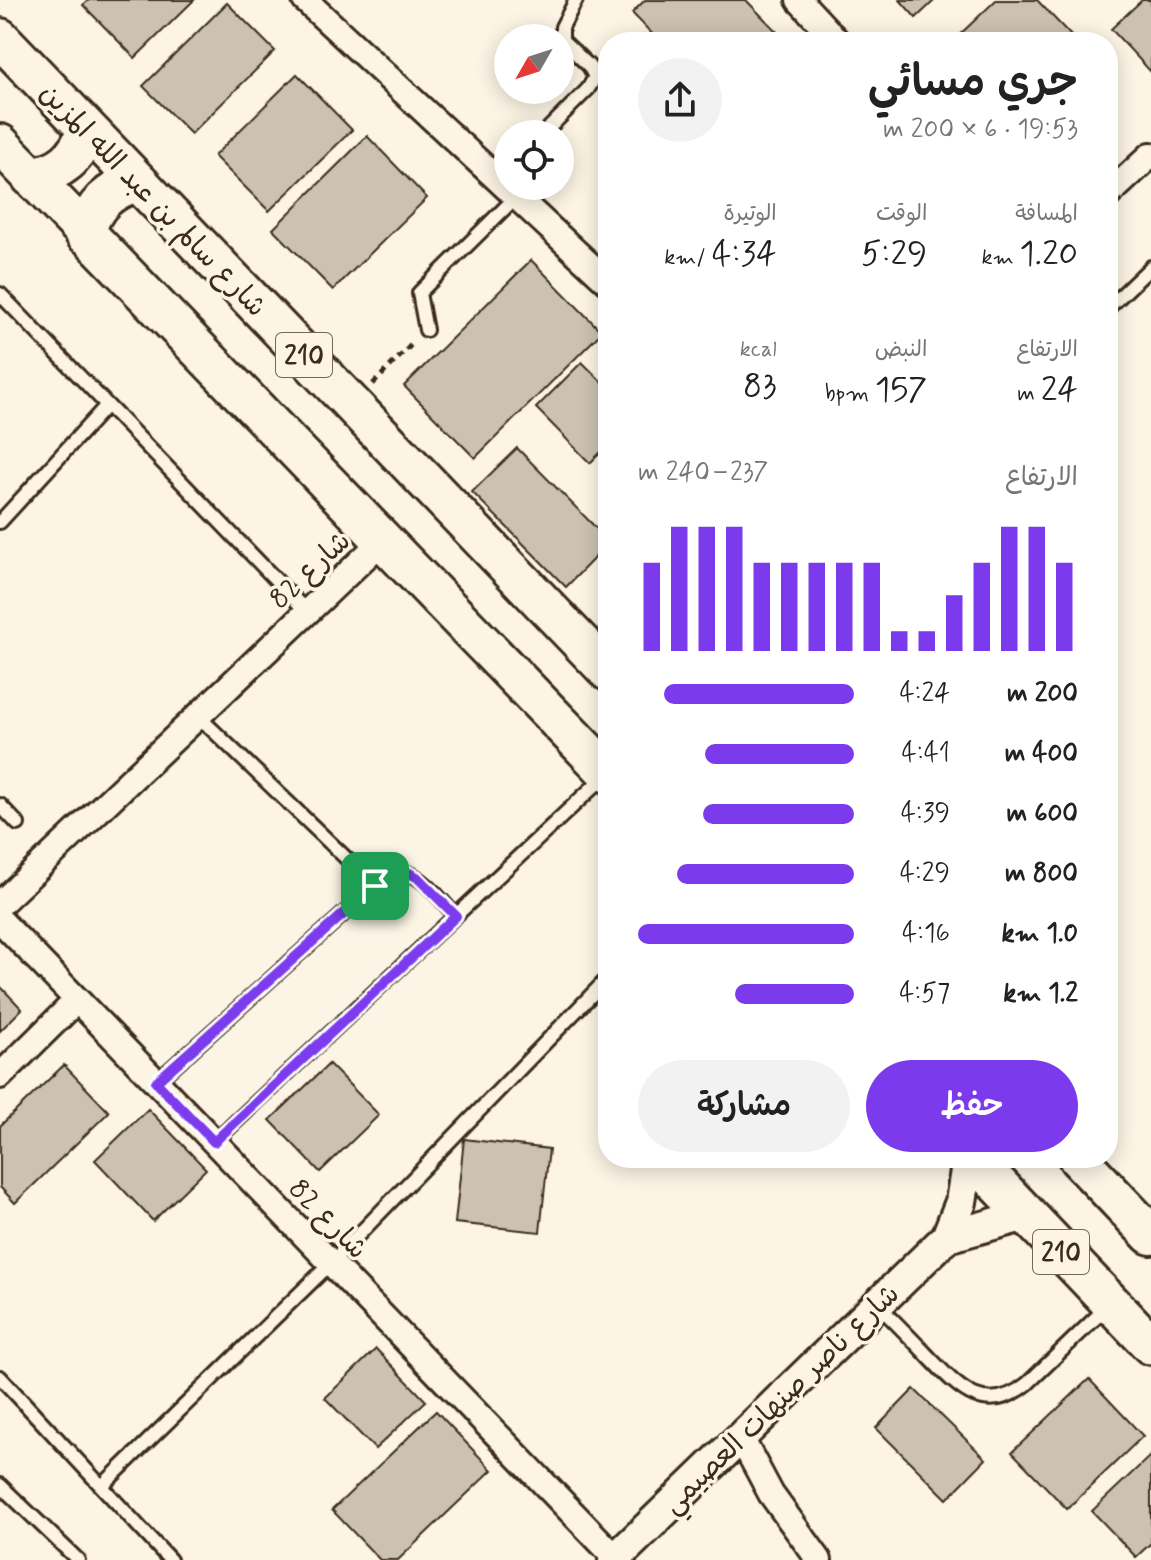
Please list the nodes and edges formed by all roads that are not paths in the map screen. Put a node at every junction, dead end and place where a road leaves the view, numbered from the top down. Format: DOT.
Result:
graph roads {
  1 [pos="305,0"];
  2 [pos="576,0"];
  3 [pos="799,0"];
  4 [pos="829,32"];
  5 [pos="0,38"];
  6 [pos="557,120"];
  7 [pos="87,129"];
  8 [pos="0,144"];
  9 [pos="1151,155"];
  10 [pos="494,167"];
  11 [pos="31,177"];
  12 [pos="137,182"];
  13 [pos="1118,186"];
  14 [pos="513,200"];
  15 [pos="519,200"];
  16 [pos="85,234"];
  17 [pos="1151,267"];
  18 [pos="598,273"];
  19 [pos="0,294"];
  20 [pos="1118,298"];
  21 [pos="426,330"];
  22 [pos="107,405"];
  23 [pos="0,522"];
  24 [pos="381,542"];
  25 [pos="307,612"];
  26 [pos="598,661"];
  27 [pos="198,716"];
  28 [pos="598,763"];
  29 [pos="598,782"];
  30 [pos="0,805"];
  31 [pos="18,824"];
  32 [pos="375,886"];
  33 [pos="0,904"];
  34 [pos="456,916"];
  35 [pos="0,920"];
  36 [pos="598,988"];
  37 [pos="77,1000"];
  38 [pos="0,1076"];
  39 [pos="156,1082"];
  40 [pos="214,1142"];
  41 [pos="968,1168"];
  42 [pos="980,1168"];
  43 [pos="1087,1168"];
  44 [pos="1026,1215"];
  45 [pos="1151,1235"];
  46 [pos="947,1237"];
  47 [pos="331,1263"];
  48 [pos="1110,1303"];
  49 [pos="877,1304"];
  50 [pos="1151,1345"];
  51 [pos="0,1377"];
  52 [pos="740,1436"];
  53 [pos="0,1485"];
  54 [pos="102,1486"];
  55 [pos="615,1559"];
  56 [pos="78,1560"];
  57 [pos="170,1560"];
  58 [pos="819,1560"];
  1 -- 10 [label="street"];
  2 -- 6 [label="lane"];
  3 -- 4 [label="street"];
  5 -- 7 [label="main road, شارع سالم بن عبد الله المزين / 210"];
  7 -- 11 [label="main road"];
  7 -- 12 [label="main road, شارع سالم بن عبد الله المزين / 210"];
  8 -- 11 [label="main road, 210"];
  9 -- 13 [label="street"];
  11 -- 16 [label="main road, 210"];
  12 -- 16 [label="main road"];
  12 -- 26 [label="main road, شارع سالم بن عبد الله المزين / 210"];
  14 -- 21 [label="lane"];
  15 -- 18 [label="street"];
  16 -- 24 [label="main road, 210"];
  17 -- 20 [label="lane"];
  19 -- 22 [label="lane"];
  22 -- 23 [label="lane"];
  22 -- 25 [label="lane"];
  24 -- 25 [label="street, شارع 82"];
  24 -- 28 [label="main road, 210"];
  25 -- 27 [label="street, شارع 82"];
  27 -- 32 [label="lane"];
  27 -- 33 [label="street, شارع 82"];
  29 -- 34 [label="lane"];
  30 -- 31 [label="lane"];
  32 -- 34 [label="lane"];
  32 -- 39 [label="lane"];
  34 -- 40 [label="lane"];
  35 -- 37 [label="street, شارع 82"];
  36 -- 47 [label="lane"];
  37 -- 38 [label="street"];
  37 -- 39 [label="street, شارع 82"];
  39 -- 40 [label="street, شارع 82"];
  40 -- 47 [label="street, شارع 82"];
  41 -- 46 [label="street, شارع ناصر صنهات العصيمي"];
  42 -- 44 [label="main road, 210"];
  43 -- 45 [label="main road, 210"];
  44 -- 46 [label="street, شارع ناصر صنهات العصيمي"];
  44 -- 48 [label="main road, 210"];
  46 -- 49 [label="street, شارع ناصر صنهات العصيمي"];
  47 -- 54 [label="lane"];
  47 -- 55 [label="street, شارع 82"];
  48 -- 49 [label="lane"];
  48 -- 50 [label="main road, 210"];
  49 -- 52 [label="street, شارع ناصر صنهات العصيمي"];
  51 -- 54 [label="lane"];
  52 -- 55 [label="street, شارع ناصر صنهات العصيمي"];
  52 -- 58 [label="street"];
  53 -- 56 [label="lane"];
  54 -- 57 [label="lane"];
}
